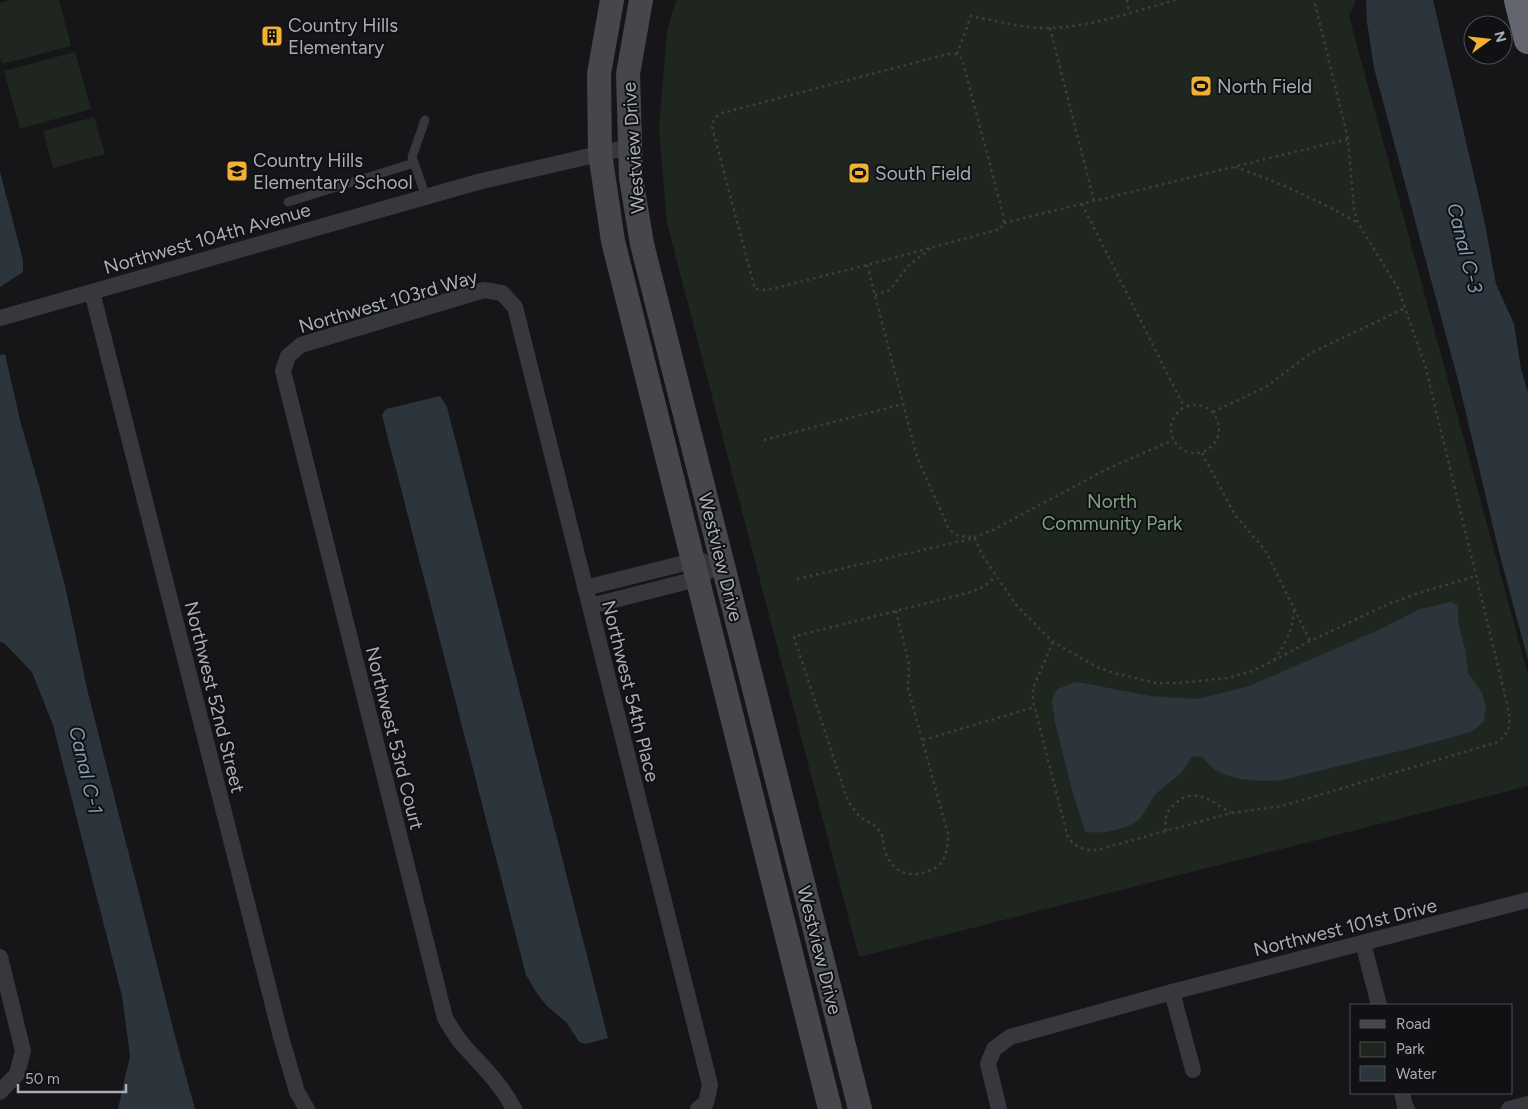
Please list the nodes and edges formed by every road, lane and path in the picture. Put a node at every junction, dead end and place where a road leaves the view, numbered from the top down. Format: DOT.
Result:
graph roads {
  1 [pos="612,0"];
  2 [pos="641,0"];
  3 [pos="1127,0"];
  4 [pos="1176,0"];
  5 [pos="1314,0"];
  6 [pos="1518,0"];
  7 [pos="1130,12"];
  8 [pos="1050,28"];
  9 [pos="1528,40"];
  10 [pos="957,54"];
  11 [pos="425,120"];
  12 [pos="1348,139"];
  13 [pos="630,147"];
  14 [pos="600,153"];
  15 [pos="414,163"];
  16 [pos="1234,167"];
  17 [pos="426,197"];
  18 [pos="1094,201"];
  19 [pos="288,202"];
  20 [pos="1082,204"];
  21 [pos="1004,223"];
  22 [pos="1358,223"];
  23 [pos="932,248"];
  24 [pos="867,265"];
  25 [pos="92,292"];
  26 [pos="502,293"];
  27 [pos="875,295"];
  28 [pos="1405,308"];
  29 [pos="0,318"];
  30 [pos="288,356"];
  31 [pos="903,404"];
  32 [pos="1184,407"];
  33 [pos="1212,412"];
  34 [pos="764,440"];
  35 [pos="1173,440"];
  36 [pos="1202,453"];
  37 [pos="974,537"];
  38 [pos="722,562"];
  39 [pos="695,570"];
  40 [pos="1476,576"];
  41 [pos="996,577"];
  42 [pos="798,579"];
  43 [pos="585,588"];
  44 [pos="590,606"];
  45 [pos="1294,609"];
  46 [pos="896,611"];
  47 [pos="1310,641"];
  48 [pos="1053,642"];
  49 [pos="1274,661"];
  50 [pos="1035,707"];
  51 [pos="923,740"];
  52 [pos="1231,813"];
  53 [pos="1166,831"];
  54 [pos="1528,900"];
  55 [pos="1363,942"];
  56 [pos="0,957"];
  57 [pos="1172,992"];
  58 [pos="1379,1004"];
  59 [pos="1193,1070"];
  60 [pos="0,1092"];
  61 [pos="1402,1094"];
  62 [pos="1528,1104"];
  63 [pos="702,1106"];
  64 [pos="308,1109"];
  65 [pos="514,1109"];
  66 [pos="830,1109"];
  67 [pos="860,1109"];
  68 [pos="999,1109"];
  69 [pos="1407,1109"];
  70 [pos="1509,1109"];
  1 -- 14 [label="street, Westview Drive"];
  2 -- 13 [label="street, Westview Drive"];
  3 -- 7 [label="path"];
  4 -- 7 [label="path"];
  5 -- 12 [label="path"];
  6 -- 9 [label="highway"];
  7 -- 8 [label="path"];
  8 -- 10 [label="path"];
  8 -- 18 [label="path"];
  10 -- 21 [label="path"];
  10 -- 24 [label="path"];
  11 -- 15 [label="lane"];
  12 -- 16 [label="path"];
  12 -- 22 [label="path"];
  13 -- 14 [label="street, Northwest 104th Avenue"];
  13 -- 38 [label="street, Westview Drive"];
  14 -- 17 [label="street, Northwest 104th Avenue"];
  14 -- 39 [label="street, Westview Drive"];
  15 -- 17 [label="lane"];
  15 -- 19 [label="lane"];
  16 -- 18 [label="path"];
  16 -- 22 [label="path"];
  17 -- 25 [label="street, Northwest 104th Avenue"];
  18 -- 20 [label="path"];
  20 -- 21 [label="path"];
  20 -- 32 [label="path"];
  21 -- 23 [label="path"];
  22 -- 28 [label="path"];
  23 -- 24 [label="path"];
  23 -- 27 [label="path"];
  24 -- 27 [label="path"];
  25 -- 29 [label="street, Northwest 104th Avenue"];
  25 -- 64 [label="street, Northwest 52nd Street"];
  26 -- 30 [label="street, Northwest 103rd Way"];
  26 -- 43 [label="street, Northwest 54th Place"];
  27 -- 31 [label="path"];
  28 -- 33 [label="path"];
  28 -- 40 [label="path"];
  30 -- 65 [label="street, Northwest 53rd Court"];
  31 -- 34 [label="path"];
  31 -- 37 [label="path"];
  32 -- 33 [label="path"];
  32 -- 35 [label="path"];
  33 -- 36 [label="path"];
  35 -- 36 [label="path"];
  35 -- 37 [label="path"];
  36 -- 45 [label="path"];
  37 -- 41 [label="path"];
  37 -- 42 [label="path"];
  38 -- 39 [label="street"];
  38 -- 67 [label="street, Westview Drive"];
  39 -- 43 [label="street"];
  39 -- 44 [label="street"];
  39 -- 66 [label="street, Westview Drive"];
  40 -- 47 [label="path"];
  40 -- 52 [label="path"];
  41 -- 46 [label="path"];
  41 -- 48 [label="path"];
  43 -- 44 [label="street, Northwest 54th Place"];
  44 -- 63 [label="street, Northwest 54th Place"];
  45 -- 47 [label="path"];
  45 -- 49 [label="path"];
  46 -- 51 [label="path"];
  46 -- 51 [label="path"];
  47 -- 49 [label="path"];
  48 -- 49 [label="path"];
  48 -- 50 [label="path"];
  50 -- 51 [label="path"];
  50 -- 53 [label="path"];
  52 -- 53 [label="path"];
  52 -- 53 [label="path"];
  54 -- 55 [label="street, Northwest 101st Drive"];
  55 -- 57 [label="street, Northwest 101st Drive"];
  55 -- 58 [label="street"];
  56 -- 60 [label="street"];
  57 -- 59 [label="street"];
  57 -- 68 [label="street, Northwest 101st Drive"];
  61 -- 69 [label="street"];
  62 -- 70 [label="street"];
}
